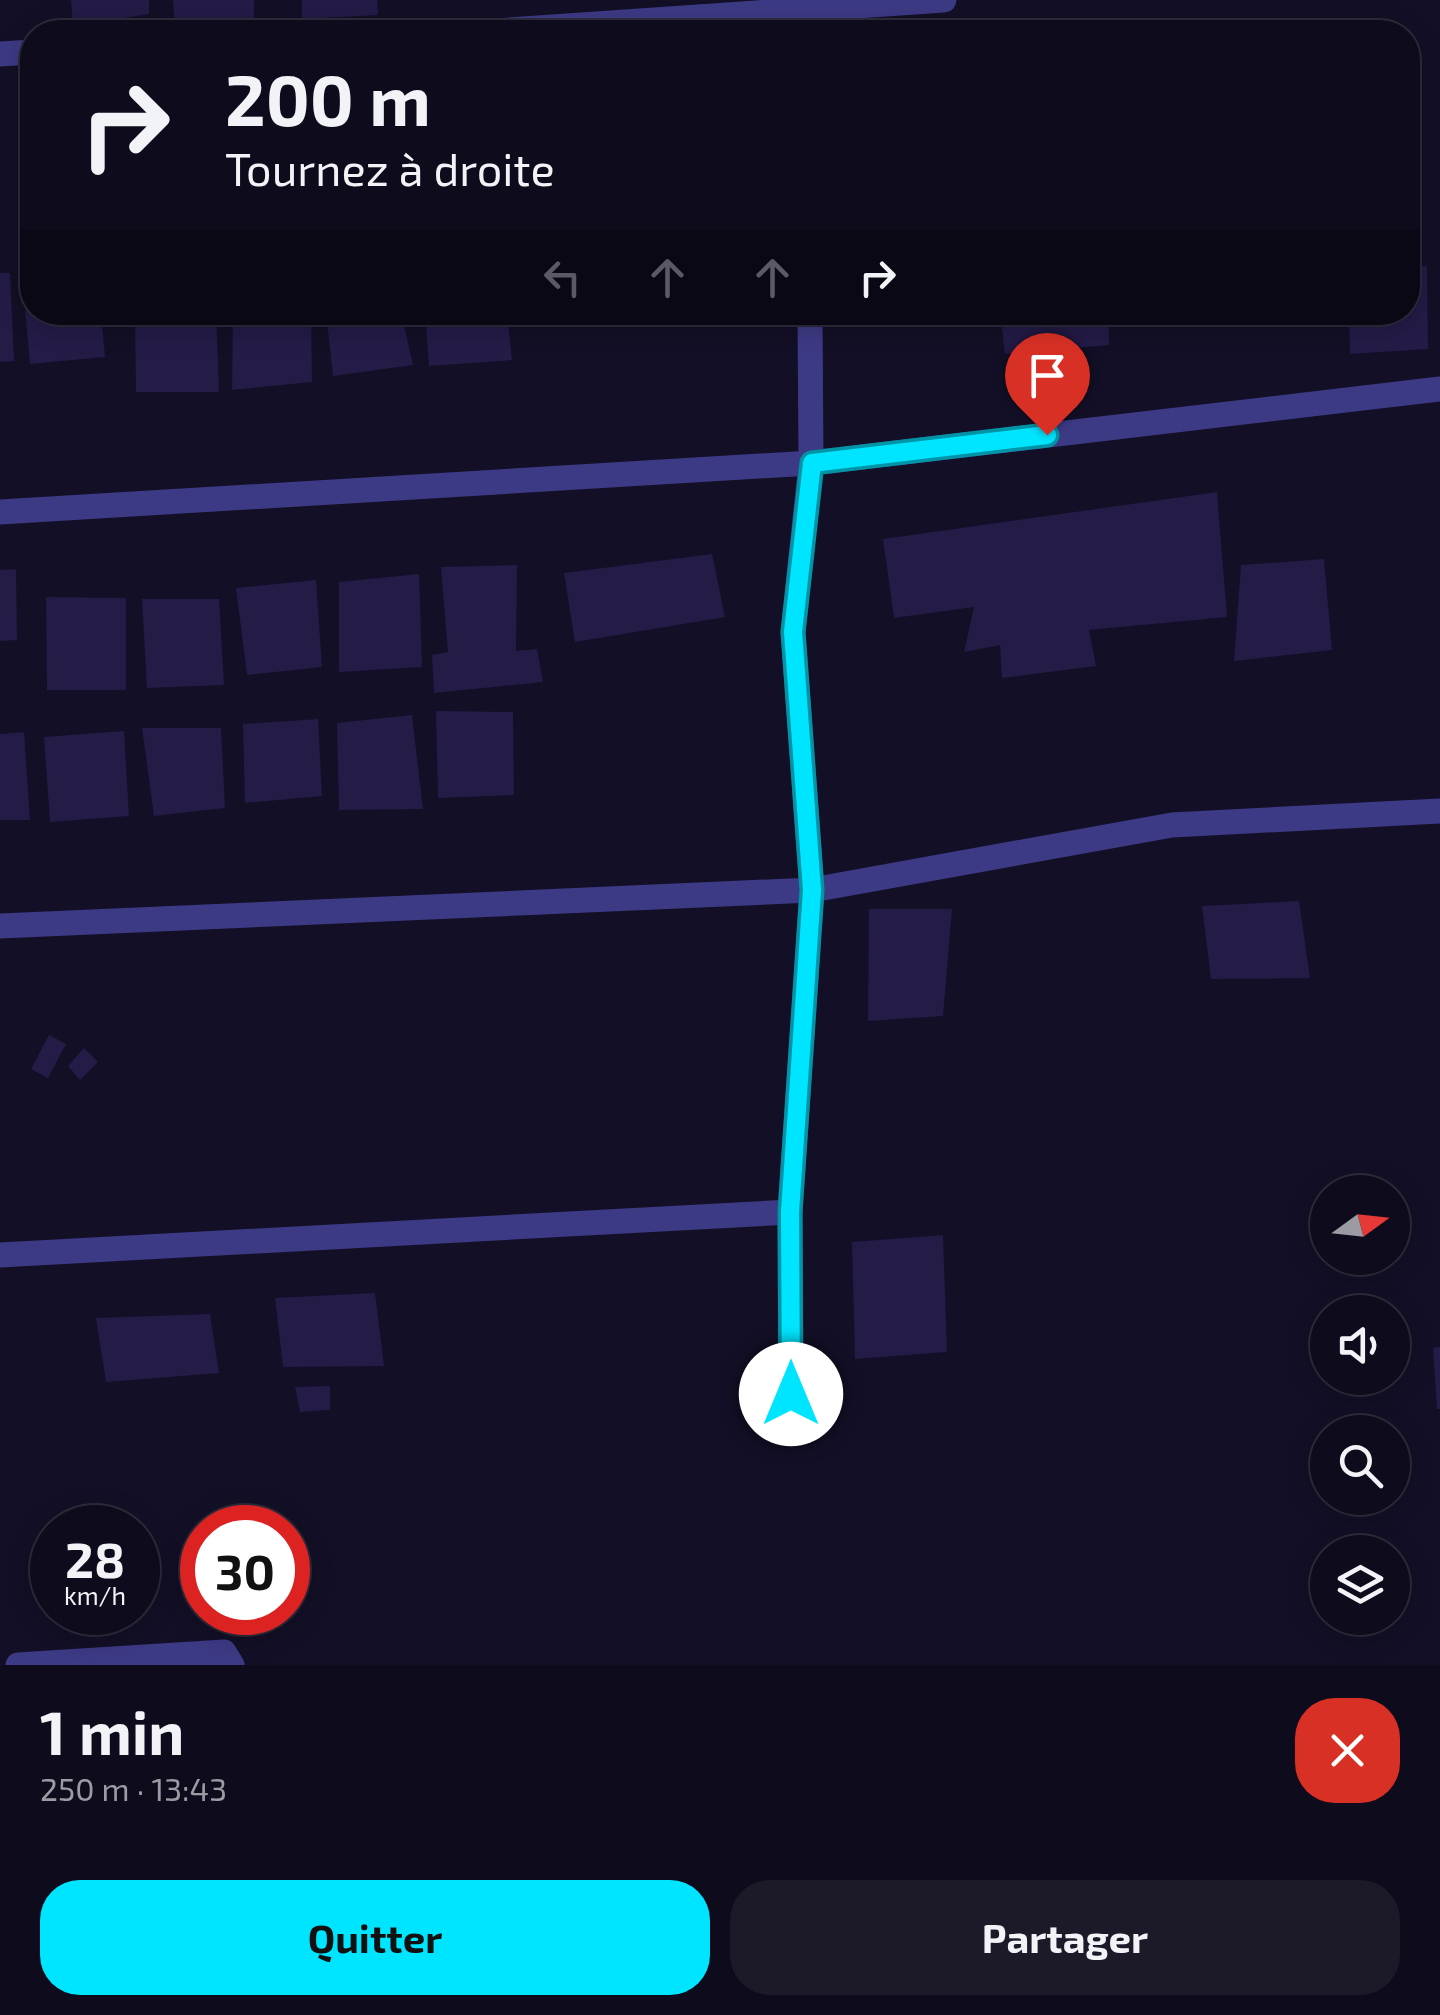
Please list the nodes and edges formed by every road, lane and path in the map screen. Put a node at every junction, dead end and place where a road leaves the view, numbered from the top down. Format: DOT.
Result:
graph roads {
  1 [pos="944,0"];
  2 [pos="808,13"];
  3 [pos="688,20"];
  4 [pos="810,325"];
  5 [pos="1440,389"];
  6 [pos="812,463"];
  7 [pos="0,512"];
  8 [pos="1440,811"];
  9 [pos="812,890"];
  10 [pos="0,926"];
  11 [pos="790,1212"];
  12 [pos="0,1255"];
  13 [pos="791,1431"];
  14 [pos="18,1665"];
  15 [pos="232,1665"];
  1 -- 2 [label="street"];
  2 -- 3 [label="street"];
  4 -- 6 [label="street"];
  5 -- 6 [label="street"];
  6 -- 7 [label="street"];
  6 -- 9 [label="street"];
  8 -- 9 [label="street"];
  9 -- 10 [label="street"];
  9 -- 11 [label="street"];
  11 -- 12 [label="street"];
  11 -- 13 [label="street"];
  14 -- 15 [label="street"];
}
